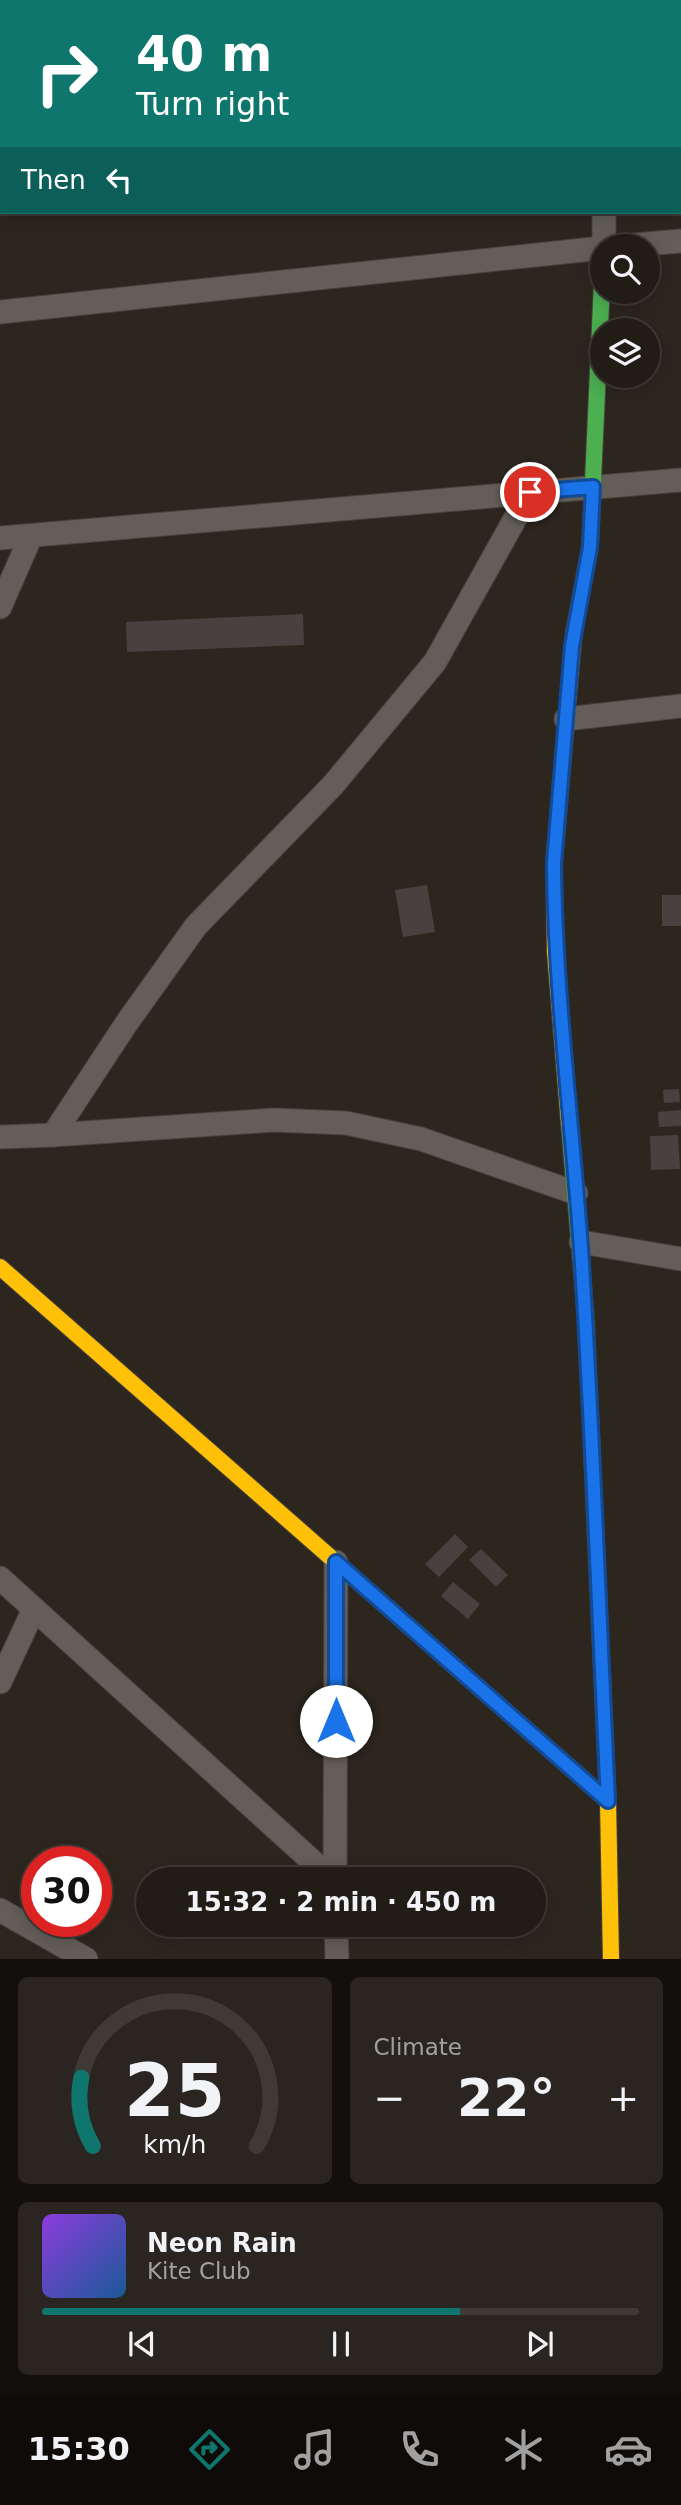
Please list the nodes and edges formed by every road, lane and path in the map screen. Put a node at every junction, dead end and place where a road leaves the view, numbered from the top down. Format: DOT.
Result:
graph roads {
  1 [pos="604,214"];
  2 [pos="603,234"];
  3 [pos="681,241"];
  4 [pos="660,243"];
  5 [pos="590,248"];
  6 [pos="601,304"];
  7 [pos="0,312"];
  8 [pos="681,480"];
  9 [pos="593,487"];
  10 [pos="530,492"];
  11 [pos="31,536"];
  12 [pos="0,538"];
  13 [pos="0,607"];
  14 [pos="681,706"];
  15 [pos="566,719"];
  16 [pos="53,1135"];
  17 [pos="0,1137"];
  18 [pos="576,1193"];
  19 [pos="580,1242"];
  20 [pos="681,1259"];
  21 [pos="0,1267"];
  22 [pos="336,1562"];
  23 [pos="0,1578"];
  24 [pos="34,1609"];
  25 [pos="0,1682"];
  26 [pos="608,1801"];
  27 [pos="320,1867"];
  28 [pos="334,1867"];
  29 [pos="0,1910"];
  30 [pos="336,1937"];
  31 [pos="86,1959"];
  32 [pos="337,1959"];
  33 [pos="611,1959"];
  1 -- 2 [label="street"];
  3 -- 4 [label="street"];
  5 -- 7 [label="street"];
  6 -- 9 [label="street"];
  8 -- 9 [label="street"];
  9 -- 10 [label="street"];
  9 -- 15 [label="street"];
  10 -- 11 [label="street"];
  10 -- 16 [label="street"];
  11 -- 12 [label="street"];
  11 -- 13 [label="street"];
  14 -- 15 [label="street"];
  15 -- 18 [label="street"];
  16 -- 17 [label="street"];
  16 -- 18 [label="street"];
  18 -- 19 [label="street"];
  19 -- 20 [label="street"];
  19 -- 26 [label="street"];
  21 -- 22 [label="street"];
  22 -- 26 [label="street"];
  22 -- 28 [label="street"];
  23 -- 24 [label="street"];
  24 -- 25 [label="street"];
  24 -- 27 [label="street"];
  26 -- 33 [label="street"];
  29 -- 31 [label="street"];
  30 -- 32 [label="street"];
}
